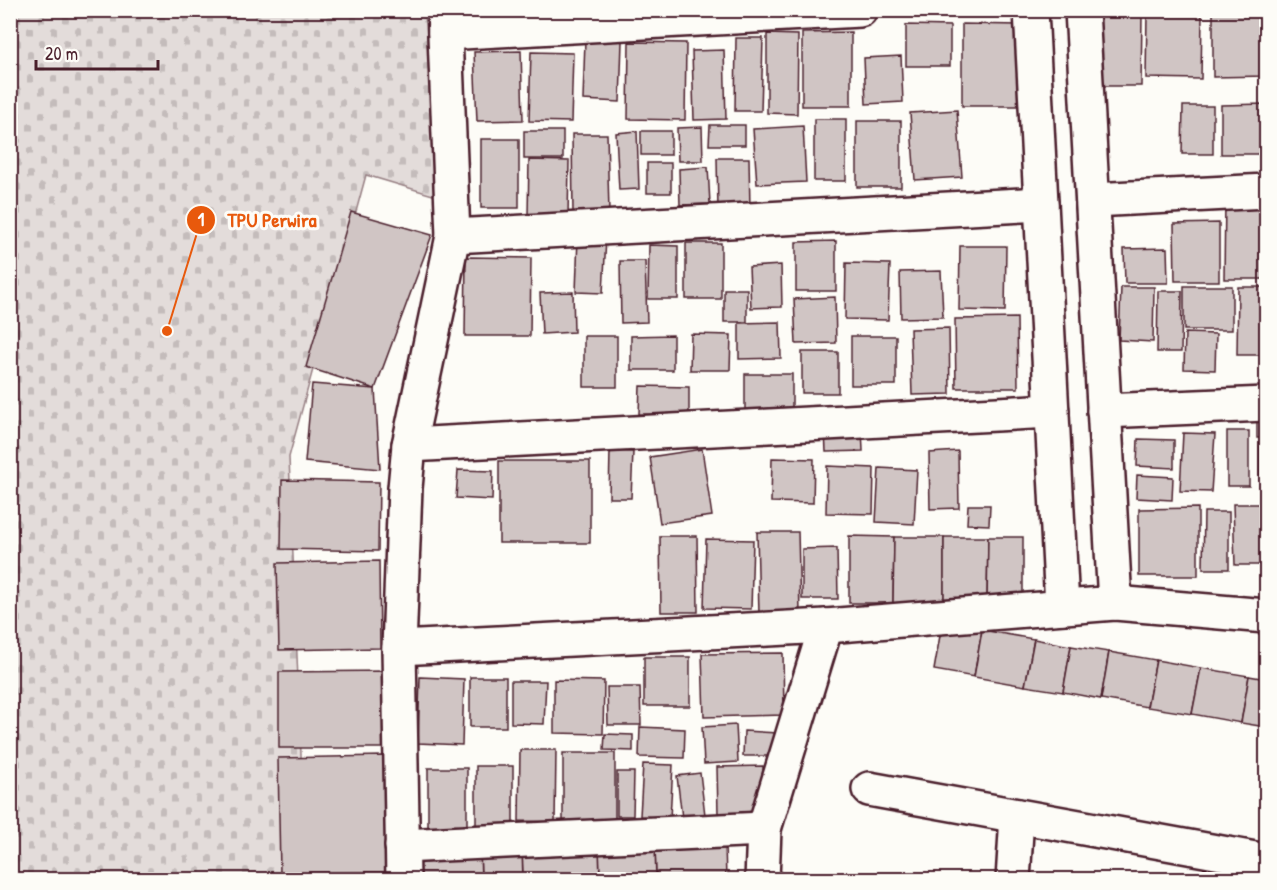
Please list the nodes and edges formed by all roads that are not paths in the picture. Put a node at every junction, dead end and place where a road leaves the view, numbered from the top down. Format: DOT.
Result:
graph roads {
  1 [pos="860,10"];
  2 [pos="1031,10"];
  3 [pos="1082,10"];
  4 [pos="445,22"];
  5 [pos="1266,191"];
  6 [pos="1093,200"];
  7 [pos="1041,204"];
  8 [pos="453,236"];
  9 [pos="1266,404"];
  10 [pos="1052,411"];
  11 [pos="1104,411"];
  12 [pos="410,445"];
  13 [pos="1115,603"];
  14 [pos="1062,607"];
  15 [pos="1266,616"];
  16 [pos="826,626"];
  17 [pos="399,648"];
  18 [pos="869,789"];
  19 [pos="1017,816"];
  20 [pos="764,829"];
  21 [pos="402,846"];
  22 [pos="1266,861"];
  23 [pos="403,879"];
  24 [pos="762,879"];
  25 [pos="1012,879"];
  1 -- 4 [label="street"];
  2 -- 7 [label="street"];
  3 -- 6 [label="street"];
  4 -- 8 [label="street"];
  5 -- 6 [label="street"];
  6 -- 11 [label="street"];
  7 -- 8 [label="street"];
  7 -- 10 [label="street"];
  8 -- 12 [label="street"];
  9 -- 11 [label="street"];
  10 -- 12 [label="street"];
  10 -- 14 [label="street"];
  11 -- 13 [label="street"];
  12 -- 17 [label="street"];
  13 -- 14 [label="street"];
  13 -- 15 [label="street"];
  14 -- 16 [label="street"];
  16 -- 17 [label="street"];
  16 -- 20 [label="street"];
  17 -- 21 [label="street"];
  18 -- 19 [label="street"];
  19 -- 22 [label="street"];
  19 -- 25 [label="street"];
  20 -- 21 [label="street"];
  20 -- 24 [label="street"];
  21 -- 23 [label="street"];
}
